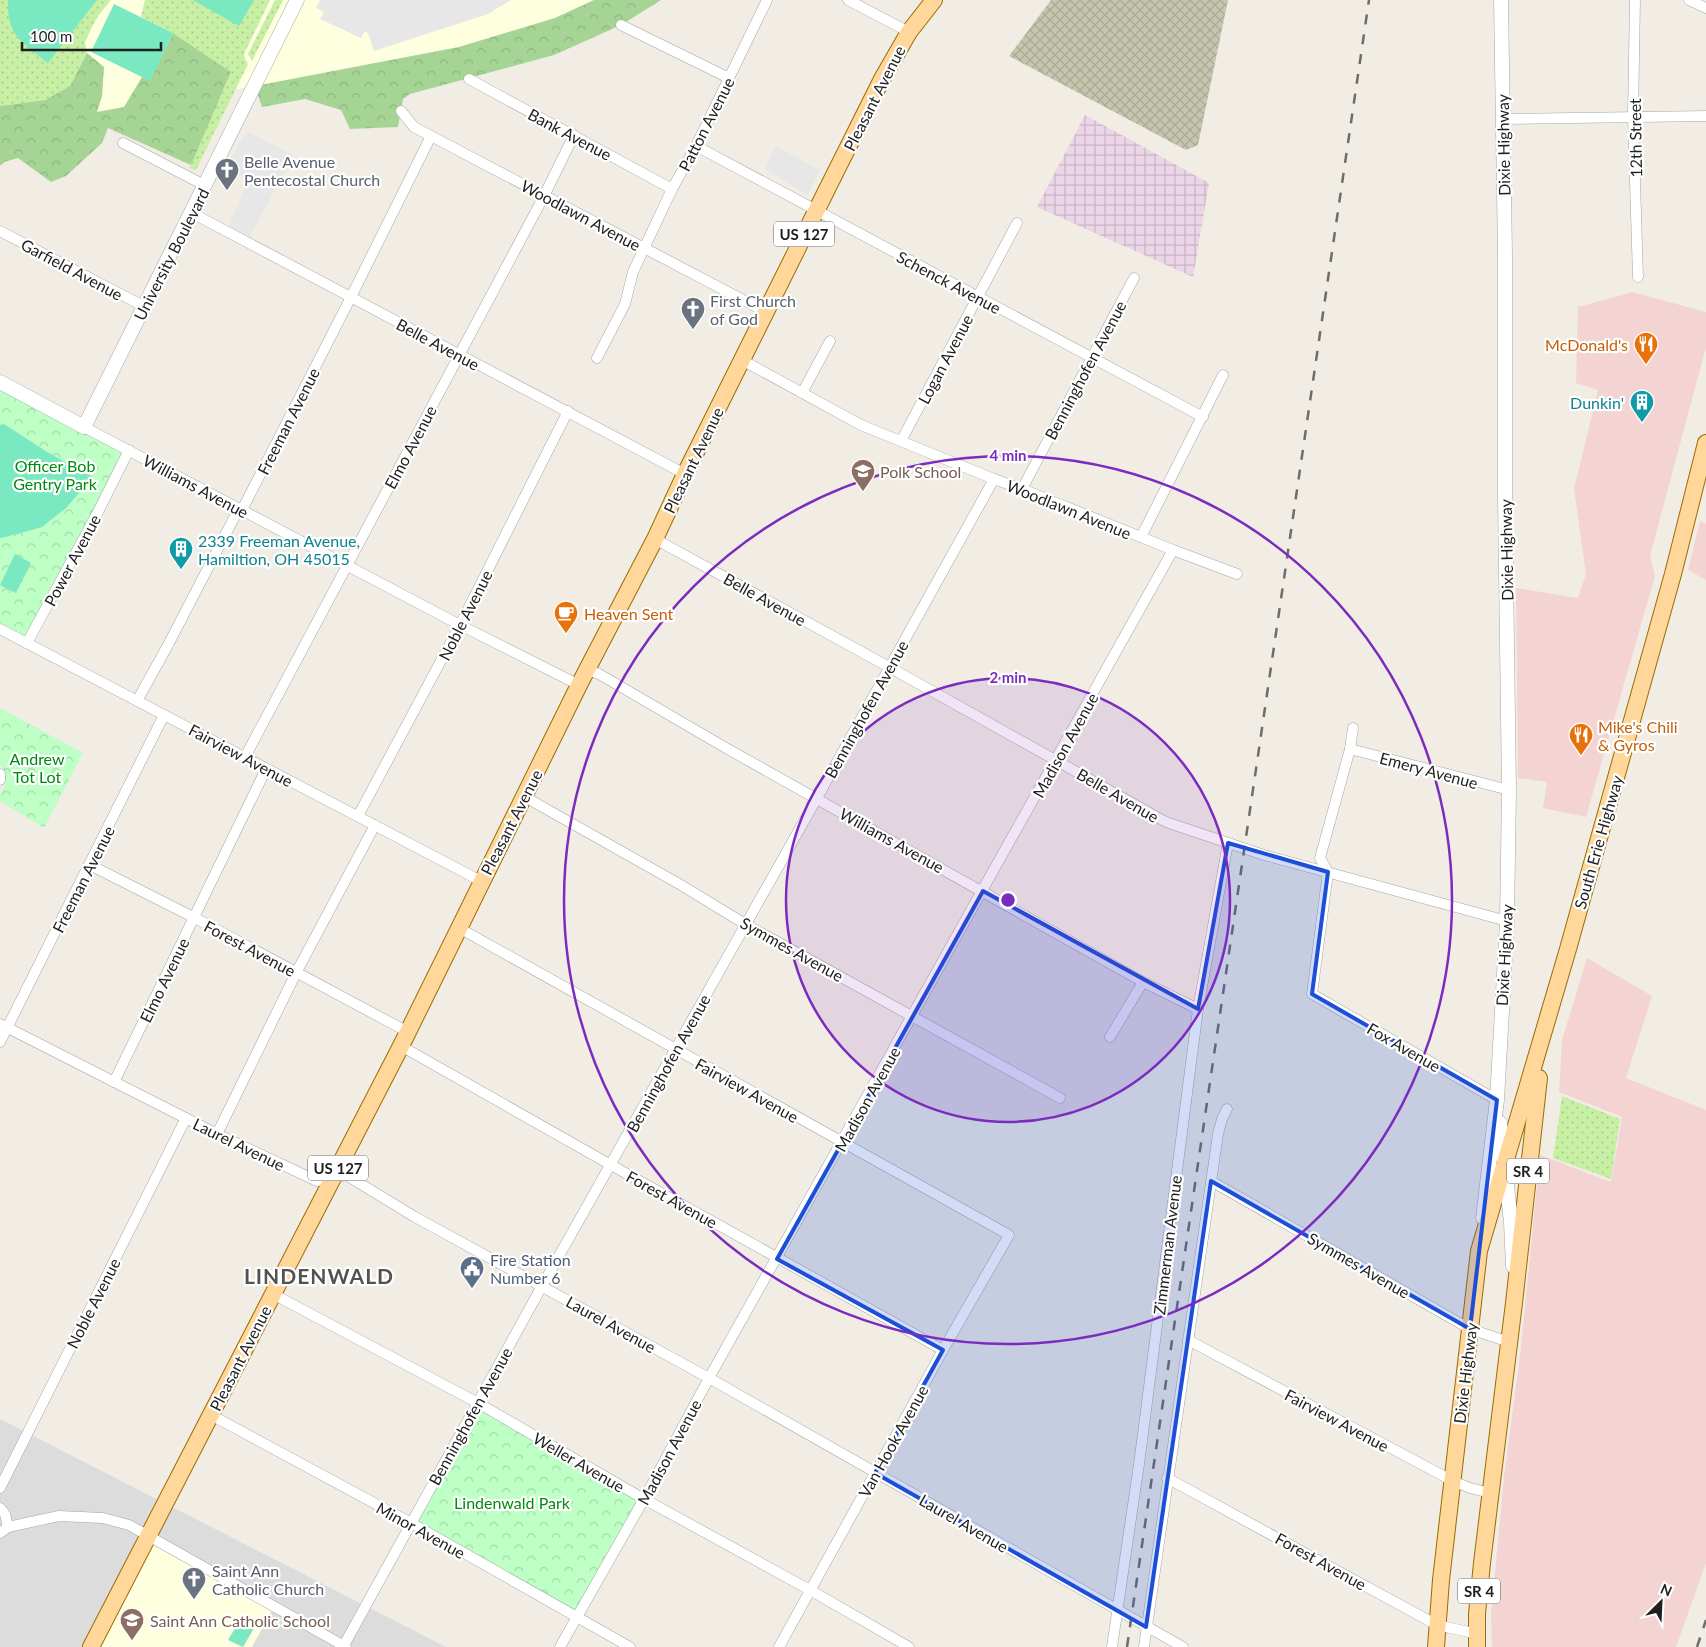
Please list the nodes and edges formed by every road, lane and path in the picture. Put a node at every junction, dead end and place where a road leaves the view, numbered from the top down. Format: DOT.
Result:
graph roads {
  1 [pos="297,0"];
  2 [pos="768,0"];
  3 [pos="848,0"];
  4 [pos="934,0"];
  5 [pos="1501,0"];
  6 [pos="1635,0"];
  7 [pos="1689,0"];
  8 [pos="1706,8"];
  9 [pos="621,25"];
  10 [pos="909,32"];
  11 [pos="728,78"];
  12 [pos="469,79"];
  13 [pos="402,111"];
  14 [pos="1706,116"];
  15 [pos="1633,117"];
  16 [pos="1502,119"];
  17 [pos="574,135"];
  18 [pos="431,136"];
  19 [pos="123,143"];
  20 [pos="696,146"];
  21 [pos="206,186"];
  22 [pos="672,189"];
  23 [pos="544,196"];
  24 [pos="816,211"];
  25 [pos="192,213"];
  26 [pos="1017,223"];
  27 [pos="0,231"];
  28 [pos="645,248"];
  29 [pos="1638,277"];
  30 [pos="1134,278"];
  31 [pos="351,297"];
  32 [pos="978,298"];
  33 [pos="144,307"];
  34 [pos="766,312"];
  35 [pos="830,341"];
  36 [pos="458,355"];
  37 [pos="597,358"];
  38 [pos="1092,358"];
  39 [pos="742,360"];
  40 [pos="1223,375"];
  41 [pos="0,382"];
  42 [pos="802,393"];
  43 [pos="568,411"];
  44 [pos="1203,417"];
  45 [pos="84,427"];
  46 [pos="900,441"];
  47 [pos="1706,443"];
  48 [pos="129,450"];
  49 [pos="685,474"];
  50 [pos="994,479"];
  51 [pos="1022,489"];
  52 [pos="242,510"];
  53 [pos="1141,537"];
  54 [pos="655,539"];
  55 [pos="1173,550"];
  56 [pos="348,566"];
  57 [pos="1237,574"];
  58 [pos="460,625"];
  59 [pos="0,629"];
  60 [pos="27,643"];
  61 [pos="889,667"];
  62 [pos="588,670"];
  63 [pos="579,686"];
  64 [pos="137,701"];
  65 [pos="164,715"];
  66 [pos="1353,728"];
  67 [pos="1350,749"];
  68 [pos="245,758"];
  69 [pos="1056,760"];
  70 [pos="266,769"];
  71 [pos="1509,790"];
  72 [pos="525,796"];
  73 [pos="817,798"];
  74 [pos="358,816"];
  75 [pos="374,825"];
  76 [pos="1228,843"];
  77 [pos="90,865"];
  78 [pos="1328,872"];
  79 [pos="481,881"];
  80 [pos="983,891"];
  81 [pos="195,918"];
  82 [pos="1507,921"];
  83 [pos="745,924"];
  84 [pos="459,928"];
  85 [pos="296,973"];
  86 [pos="1143,982"];
  87 [pos="1198,1009"];
  88 [pos="912,1015"];
  89 [pos="4,1026"];
  90 [pos="1110,1037"];
  91 [pos="404,1039"];
  92 [pos="1543,1039"];
  93 [pos="0,1042"];
  94 [pos="676,1050"];
  95 [pos="114,1082"];
  96 [pos="1060,1098"];
  97 [pos="1497,1100"];
  98 [pos="1227,1109"];
  99 [pos="186,1118"];
  100 [pos="216,1134"];
  101 [pos="842,1143"];
  102 [pos="1505,1163"];
  103 [pos="611,1165"];
  104 [pos="333,1178"];
  105 [pos="1212,1181"];
  106 [pos="1009,1235"];
  107 [pos="1479,1251"];
  108 [pos="777,1259"];
  109 [pos="542,1286"];
  110 [pos="273,1294"];
  111 [pos="1514,1302"];
  112 [pos="1470,1329"];
  113 [pos="1188,1340"];
  114 [pos="1509,1342"];
  115 [pos="943,1350"];
  116 [pos="709,1378"];
  117 [pos="478,1403"];
  118 [pos="211,1415"];
  119 [pos="875,1473"];
  120 [pos="1167,1478"];
  121 [pos="1453,1481"];
  122 [pos="0,1488"];
  123 [pos="1490,1492"];
  124 [pos="644,1500"];
  125 [pos="0,1508"];
  126 [pos="411,1523"];
  127 [pos="4,1530"];
  128 [pos="150,1536"];
  129 [pos="810,1590"];
  130 [pos="1118,1611"];
  131 [pos="577,1618"];
  132 [pos="1436,1625"];
  133 [pos="1146,1627"];
  134 [pos="1478,1641"];
  135 [pos="91,1647"];
  136 [pos="344,1647"];
  137 [pos="560,1647"];
  138 [pos="630,1647"];
  139 [pos="779,1647"];
  140 [pos="909,1647"];
  141 [pos="1112,1647"];
  142 [pos="1144,1647"];
  143 [pos="1183,1647"];
  144 [pos="1436,1647"];
  1 -- 21 [label="street, University Boulevard"];
  2 -- 11 [label="street, Patton Avenue"];
  3 -- 10 [label="street"];
  4 -- 10 [label="main road, Pleasant Avenue / US 127"];
  5 -- 16 [label="street, Dixie Highway"];
  6 -- 15 [label="street, 12th Street"];
  7 -- 8 [label="street"];
  9 -- 11 [label="street"];
  10 -- 24 [label="main road, Pleasant Avenue / US 127"];
  11 -- 20 [label="street, Patton Avenue"];
  12 -- 17 [label="street, Bank Avenue"];
  13 -- 18 [label="street, Woodlawn Avenue"];
  14 -- 15 [label="street"];
  15 -- 16 [label="street"];
  15 -- 29 [label="street, 12th Street"];
  16 -- 71 [label="street, Dixie Highway"];
  17 -- 22 [label="street, Bank Avenue"];
  17 -- 23 [label="street, Elmo Avenue"];
  18 -- 23 [label="street, Woodlawn Avenue"];
  18 -- 31 [label="street, Freeman Avenue"];
  19 -- 21 [label="street"];
  20 -- 22 [label="street, Patton Avenue"];
  20 -- 24 [label="street, Schenck Avenue"];
  21 -- 25 [label="street, University Boulevard"];
  22 -- 28 [label="street, Patton Avenue"];
  23 -- 28 [label="street, Woodlawn Avenue"];
  23 -- 36 [label="street, Elmo Avenue"];
  24 -- 32 [label="street, Schenck Avenue"];
  24 -- 34 [label="main road, Pleasant Avenue / US 127"];
  25 -- 31 [label="street, Belle Avenue"];
  25 -- 33 [label="street, University Boulevard"];
  26 -- 32 [label="street, Logan Avenue"];
  27 -- 33 [label="street, Garfield Avenue"];
  28 -- 34 [label="street, Woodlawn Avenue"];
  28 -- 37 [label="street"];
  30 -- 38 [label="street, Benninghofen Avenue"];
  31 -- 36 [label="street, Belle Avenue"];
  31 -- 52 [label="street, Freeman Avenue"];
  32 -- 38 [label="street, Schenck Avenue"];
  32 -- 46 [label="street, Logan Avenue"];
  33 -- 45 [label="street, University Boulevard"];
  34 -- 39 [label="main road, Pleasant Avenue / US 127"];
  35 -- 42 [label="street"];
  36 -- 43 [label="street, Belle Avenue"];
  36 -- 56 [label="street, Elmo Avenue"];
  38 -- 44 [label="street, Schenck Avenue"];
  38 -- 51 [label="street, Benninghofen Avenue"];
  39 -- 42 [label="street, Woodlawn Avenue"];
  39 -- 49 [label="main road, Pleasant Avenue / US 127"];
  40 -- 44 [label="street"];
  41 -- 45 [label="street, Williams Avenue"];
  42 -- 46 [label="street, Woodlawn Avenue"];
  43 -- 49 [label="street, Belle Avenue"];
  43 -- 58 [label="street, Noble Avenue"];
  44 -- 53 [label="street"];
  45 -- 48 [label="street, Williams Avenue"];
  46 -- 50 [label="street, Woodlawn Avenue"];
  47 -- 92 [label="main road, South Erie Highway / SR 4"];
  48 -- 52 [label="street, Williams Avenue"];
  48 -- 60 [label="street, Power Avenue"];
  49 -- 54 [label="main road, Pleasant Avenue / US 127"];
  50 -- 51 [label="street, Woodlawn Avenue"];
  50 -- 61 [label="street, Benninghofen Avenue"];
  51 -- 53 [label="street, Woodlawn Avenue"];
  52 -- 56 [label="street, Williams Avenue"];
  52 -- 64 [label="street, Freeman Avenue"];
  53 -- 55 [label="street, Woodlawn Avenue"];
  54 -- 61 [label="street, Belle Avenue"];
  54 -- 62 [label="main road, Pleasant Avenue / US 127"];
  55 -- 57 [label="street, Woodlawn Avenue"];
  55 -- 69 [label="street, Madison Avenue"];
  56 -- 58 [label="street, Williams Avenue"];
  56 -- 68 [label="street, Elmo Avenue"];
  58 -- 63 [label="street, Williams Avenue"];
  58 -- 74 [label="street, Noble Avenue"];
  59 -- 60 [label="street, Fairview Avenue"];
  60 -- 64 [label="street, Fairview Avenue"];
  61 -- 69 [label="street, Belle Avenue"];
  61 -- 73 [label="street, Benninghofen Avenue"];
  62 -- 63 [label="main road, Pleasant Avenue / US 127"];
  62 -- 73 [label="street, Williams Avenue"];
  63 -- 72 [label="main road, Pleasant Avenue / US 127"];
  64 -- 65 [label="street, Fairview Avenue"];
  65 -- 68 [label="street, Fairview Avenue"];
  65 -- 77 [label="street, Freeman Avenue"];
  66 -- 67 [label="street"];
  67 -- 71 [label="street, Emery Avenue"];
  67 -- 78 [label="street"];
  68 -- 70 [label="street, Fairview Avenue"];
  69 -- 76 [label="street, Belle Avenue"];
  69 -- 80 [label="street, Madison Avenue"];
  70 -- 74 [label="street, Fairview Avenue"];
  70 -- 81 [label="street, Elmo Avenue"];
  71 -- 82 [label="street, Dixie Highway"];
  72 -- 79 [label="main road, Pleasant Avenue / US 127"];
  72 -- 83 [label="street, Symmes Avenue"];
  73 -- 80 [label="street, Williams Avenue"];
  73 -- 83 [label="street, Benninghofen Avenue"];
  74 -- 75 [label="street, Fairview Avenue"];
  75 -- 79 [label="street, Fairview Avenue"];
  75 -- 85 [label="street"];
  76 -- 78 [label="street, Belle Avenue"];
  76 -- 87 [label="street, Zimmerman Avenue"];
  77 -- 81 [label="street, Forest Avenue"];
  77 -- 89 [label="street, Freeman Avenue"];
  78 -- 82 [label="street, Belle Avenue"];
  78 -- 97 [label="street, Fox Avenue"];
  79 -- 84 [label="main road, Pleasant Avenue / US 127"];
  80 -- 86 [label="street, Williams Avenue"];
  80 -- 88 [label="street, Madison Avenue"];
  81 -- 85 [label="street, Forest Avenue"];
  81 -- 95 [label="street, Elmo Avenue"];
  82 -- 97 [label="street, Dixie Highway"];
  83 -- 88 [label="street, Symmes Avenue"];
  83 -- 94 [label="street, Benninghofen Avenue"];
  84 -- 91 [label="main road, Pleasant Avenue / US 127"];
  84 -- 94 [label="street, Fairview Avenue"];
  85 -- 91 [label="street, Forest Avenue"];
  85 -- 100 [label="street"];
  86 -- 87 [label="street, Williams Avenue"];
  86 -- 90 [label="street"];
  87 -- 130 [label="street, Zimmerman Avenue"];
  88 -- 96 [label="street, Symmes Avenue"];
  88 -- 101 [label="street, Madison Avenue"];
  89 -- 93 [label="street, Freeman Avenue"];
  89 -- 95 [label="street, Laurel Avenue"];
  91 -- 103 [label="street, Forest Avenue"];
  91 -- 104 [label="main road, Pleasant Avenue / US 127"];
  92 -- 102 [label="main road, South Erie Highway / SR 4"];
  92 -- 111 [label="main road, South Erie Highway / SR 4"];
  94 -- 101 [label="street, Fairview Avenue"];
  94 -- 103 [label="street, Benninghofen Avenue"];
  95 -- 99 [label="street, Laurel Avenue"];
  97 -- 102 [label="street, Dixie Highway"];
  97 -- 107 [label="street, Dixie Highway"];
  98 -- 105 [label="street, Zimmerman Avenue"];
  99 -- 100 [label="street, Laurel Avenue"];
  99 -- 122 [label="street, Noble Avenue"];
  100 -- 104 [label="street, Laurel Avenue"];
  101 -- 106 [label="street, Fairview Avenue"];
  101 -- 108 [label="street, Madison Avenue"];
  102 -- 107 [label="main road, South Erie Highway / SR 4"];
  102 -- 111 [label="street, Dixie Highway"];
  103 -- 108 [label="street, Forest Avenue"];
  103 -- 109 [label="street, Benninghofen Avenue"];
  104 -- 109 [label="street, Laurel Avenue"];
  104 -- 110 [label="main road, Pleasant Avenue / US 127"];
  105 -- 112 [label="street, Symmes Avenue"];
  105 -- 113 [label="street, Zimmerman Avenue"];
  106 -- 115 [label="street, Van Hook Avenue"];
  107 -- 112 [label="main road, Dixie Highway / SR 4"];
  108 -- 115 [label="street, Forest Avenue"];
  108 -- 116 [label="street, Madison Avenue"];
  109 -- 116 [label="street, Laurel Avenue"];
  109 -- 117 [label="street, Benninghofen Avenue"];
  110 -- 117 [label="street, Weller Avenue"];
  110 -- 118 [label="main road, Pleasant Avenue / US 127"];
  111 -- 114 [label="main road, Dixie Highway / SR 4"];
  112 -- 114 [label="street, Symmes Avenue"];
  112 -- 121 [label="main road, Dixie Highway / SR 4"];
  113 -- 120 [label="street, Zimmerman Avenue"];
  113 -- 121 [label="street, Fairview Avenue"];
  114 -- 123 [label="main road, Dixie Highway / SR 4"];
  115 -- 119 [label="street, Van Hook Avenue"];
  116 -- 119 [label="street, Laurel Avenue"];
  116 -- 124 [label="street, Madison Avenue"];
  117 -- 124 [label="street, Weller Avenue"];
  117 -- 126 [label="street, Benninghofen Avenue"];
  118 -- 126 [label="street, Minor Avenue"];
  118 -- 128 [label="main road, Pleasant Avenue / US 127"];
  119 -- 129 [label="street, Van Hook Avenue"];
  119 -- 130 [label="street, Laurel Avenue"];
  120 -- 132 [label="street, Forest Avenue"];
  120 -- 133 [label="street, Zimmerman Avenue"];
  121 -- 123 [label="street, Fairview Avenue"];
  121 -- 132 [label="main road, Dixie Highway / SR 4"];
  123 -- 134 [label="main road, Dixie Highway / SR 4"];
  124 -- 129 [label="street, Weller Avenue"];
  124 -- 131 [label="street, Madison Avenue"];
  125 -- 127 [label="street"];
  126 -- 131 [label="street, Minor Avenue"];
  126 -- 136 [label="street, Benninghofen Avenue"];
  127 -- 128 [label="street"];
  128 -- 135 [label="main road, Pleasant Avenue / US 127"];
  128 -- 136 [label="street"];
  129 -- 139 [label="street, Van Hook Avenue"];
  129 -- 140 [label="street, Weller Avenue"];
  130 -- 133 [label="street, Laurel Avenue"];
  130 -- 141 [label="street, Zimmerman Avenue"];
  131 -- 137 [label="street, Madison Avenue"];
  131 -- 138 [label="street, Minor Avenue"];
  132 -- 134 [label="street, Forest Avenue"];
  132 -- 144 [label="main road, Dixie Highway / SR 4"];
  133 -- 142 [label="street, Zimmerman Avenue"];
  133 -- 143 [label="street, Laurel Avenue"];
}
